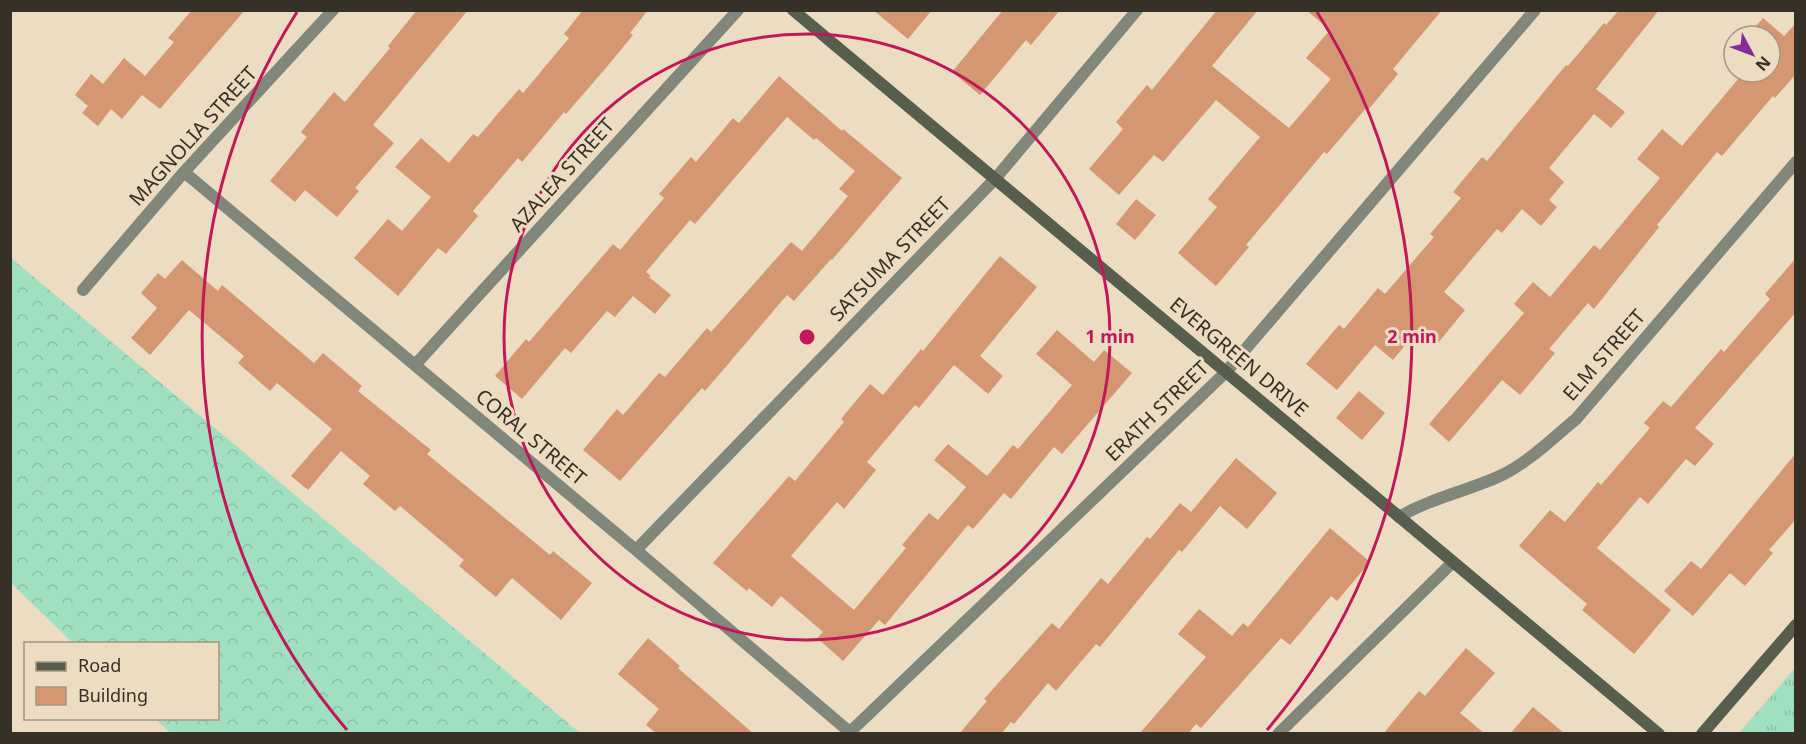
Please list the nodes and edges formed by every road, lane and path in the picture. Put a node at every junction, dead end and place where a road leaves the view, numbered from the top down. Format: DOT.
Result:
graph roads {
  1 [pos="333,10"];
  2 [pos="738,10"];
  3 [pos="794,10"];
  4 [pos="1137,10"];
  5 [pos="1535,10"];
  6 [pos="1796,162"];
  7 [pos="184,172"];
  8 [pos="995,179"];
  9 [pos="83,290"];
  10 [pos="415,365"];
  11 [pos="1226,372"];
  12 [pos="1399,516"];
  13 [pos="636,550"];
  14 [pos="1453,562"];
  15 [pos="1796,625"];
  16 [pos="851,733"];
  17 [pos="1278,734"];
  18 [pos="1659,734"];
  19 [pos="1702,734"];
  1 -- 7 [label="street, MAGNOLIA STREET"];
  2 -- 10 [label="street, AZALEA STREET"];
  3 -- 8 [label="street, EVERGREEN DRIVE"];
  4 -- 8 [label="street, SATSUMA STREET"];
  5 -- 11 [label="street, ERATH STREET"];
  6 -- 12 [label="street, ELM STREET"];
  7 -- 9 [label="street, MAGNOLIA STREET"];
  7 -- 10 [label="street, CORAL STREET"];
  8 -- 11 [label="street, EVERGREEN DRIVE"];
  8 -- 13 [label="street, SATSUMA STREET"];
  10 -- 13 [label="street, CORAL STREET"];
  11 -- 12 [label="street, EVERGREEN DRIVE"];
  11 -- 16 [label="street, ERATH STREET"];
  12 -- 14 [label="street, EVERGREEN DRIVE"];
  13 -- 16 [label="street, CORAL STREET"];
  14 -- 17 [label="street"];
  14 -- 18 [label="street, EVERGREEN DRIVE"];
  15 -- 19 [label="street"];
}
